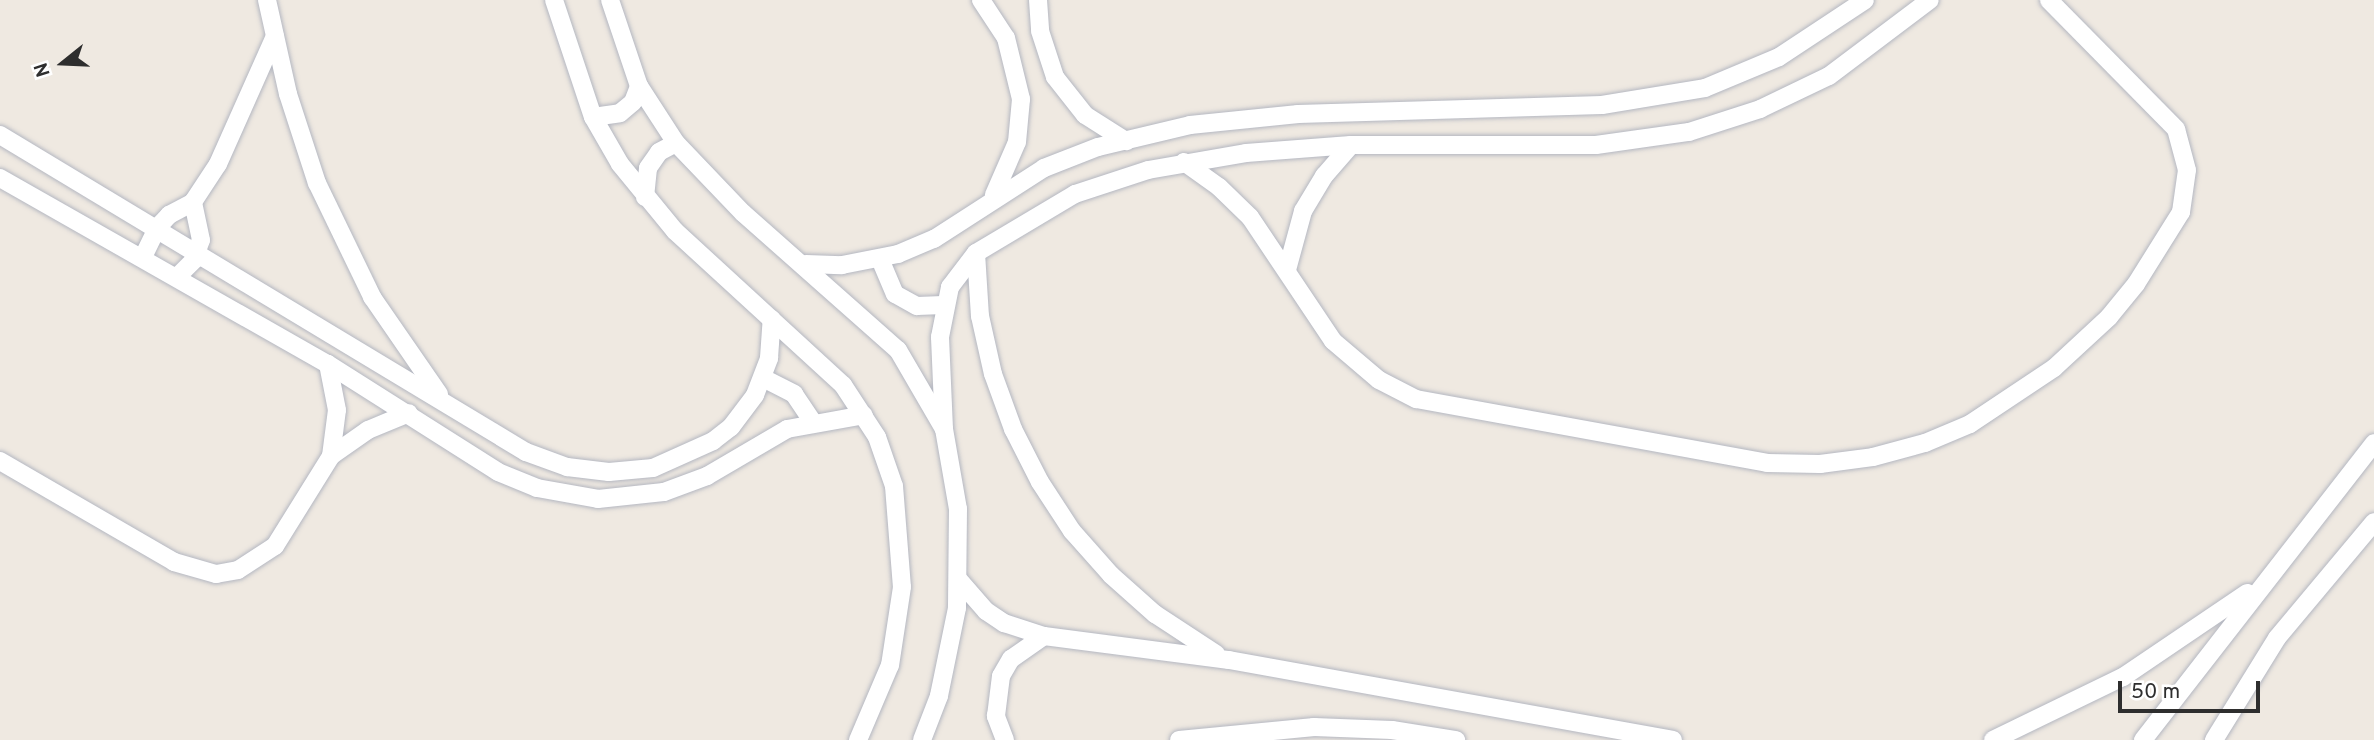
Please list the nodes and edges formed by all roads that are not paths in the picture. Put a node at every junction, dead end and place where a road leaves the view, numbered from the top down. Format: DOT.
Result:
graph roads {
  1 [pos="267,0"];
  2 [pos="554,0"];
  3 [pos="610,0"];
  4 [pos="981,0"];
  5 [pos="1038,0"];
  6 [pos="1865,0"];
  7 [pos="1930,0"];
  8 [pos="2049,0"];
  9 [pos="1909,8"];
  10 [pos="275,36"];
  11 [pos="639,86"];
  12 [pos="593,117"];
  13 [pos="0,135"];
  14 [pos="1126,141"];
  15 [pos="676,143"];
  16 [pos="1351,145"];
  17 [pos="1184,162"];
  18 [pos="0,178"];
  19 [pos="645,197"];
  20 [pos="992,200"];
  21 [pos="193,202"];
  22 [pos="157,228"];
  23 [pos="198,252"];
  24 [pos="976,253"];
  25 [pos="143,257"];
  26 [pos="880,259"];
  27 [pos="806,264"];
  28 [pos="1287,270"];
  29 [pos="177,277"];
  30 [pos="943,305"];
  31 [pos="772,318"];
  32 [pos="328,365"];
  33 [pos="763,377"];
  34 [pos="445,402"];
  35 [pos="410,413"];
  36 [pos="864,415"];
  37 [pos="813,422"];
  38 [pos="944,429"];
  39 [pos="2374,443"];
  40 [pos="331,456"];
  41 [pos="0,461"];
  42 [pos="2374,522"];
  43 [pos="2266,578"];
  44 [pos="958,579"];
  45 [pos="1044,636"];
  46 [pos="1229,660"];
  47 [pos="858,740"];
  48 [pos="922,740"];
  49 [pos="1005,740"];
  50 [pos="1179,740"];
  51 [pos="1456,740"];
  52 [pos="1673,740"];
  53 [pos="1993,740"];
  54 [pos="2143,740"];
  55 [pos="2214,740"];
  1 -- 10 [label="street"];
  2 -- 12 [label="street"];
  3 -- 11 [label="street"];
  4 -- 20 [label="street"];
  5 -- 14 [label="street"];
  6 -- 14 [label="street"];
  7 -- 9 [label="street"];
  8 -- 28 [label="street"];
  9 -- 16 [label="street"];
  10 -- 21 [label="street"];
  10 -- 34 [label="street"];
  11 -- 12 [label="street"];
  11 -- 15 [label="street"];
  12 -- 19 [label="street"];
  13 -- 22 [label="street"];
  14 -- 20 [label="street"];
  15 -- 19 [label="street"];
  15 -- 27 [label="street"];
  16 -- 17 [label="street"];
  16 -- 28 [label="street"];
  17 -- 24 [label="street"];
  17 -- 28 [label="street"];
  18 -- 25 [label="street"];
  19 -- 31 [label="street"];
  20 -- 26 [label="street"];
  21 -- 22 [label="street"];
  21 -- 23 [label="street"];
  22 -- 23 [label="street"];
  22 -- 25 [label="street"];
  23 -- 29 [label="street"];
  23 -- 34 [label="street"];
  24 -- 30 [label="street"];
  24 -- 46 [label="street"];
  25 -- 29 [label="street"];
  26 -- 27 [label="street"];
  26 -- 30 [label="street"];
  27 -- 38 [label="street"];
  29 -- 32 [label="street"];
  30 -- 38 [label="street"];
  31 -- 33 [label="street"];
  31 -- 36 [label="street"];
  32 -- 35 [label="street"];
  32 -- 40 [label="street"];
  33 -- 34 [label="street"];
  33 -- 37 [label="street"];
  35 -- 37 [label="street"];
  35 -- 40 [label="street"];
  36 -- 37 [label="street"];
  36 -- 47 [label="street"];
  38 -- 44 [label="street"];
  39 -- 43 [label="street"];
  40 -- 41 [label="street"];
  42 -- 55 [label="street"];
  43 -- 53 [label="street"];
  43 -- 54 [label="street"];
  44 -- 45 [label="street"];
  44 -- 48 [label="street"];
  45 -- 46 [label="street"];
  45 -- 49 [label="street"];
  46 -- 52 [label="street"];
  50 -- 51 [label="street"];
}
